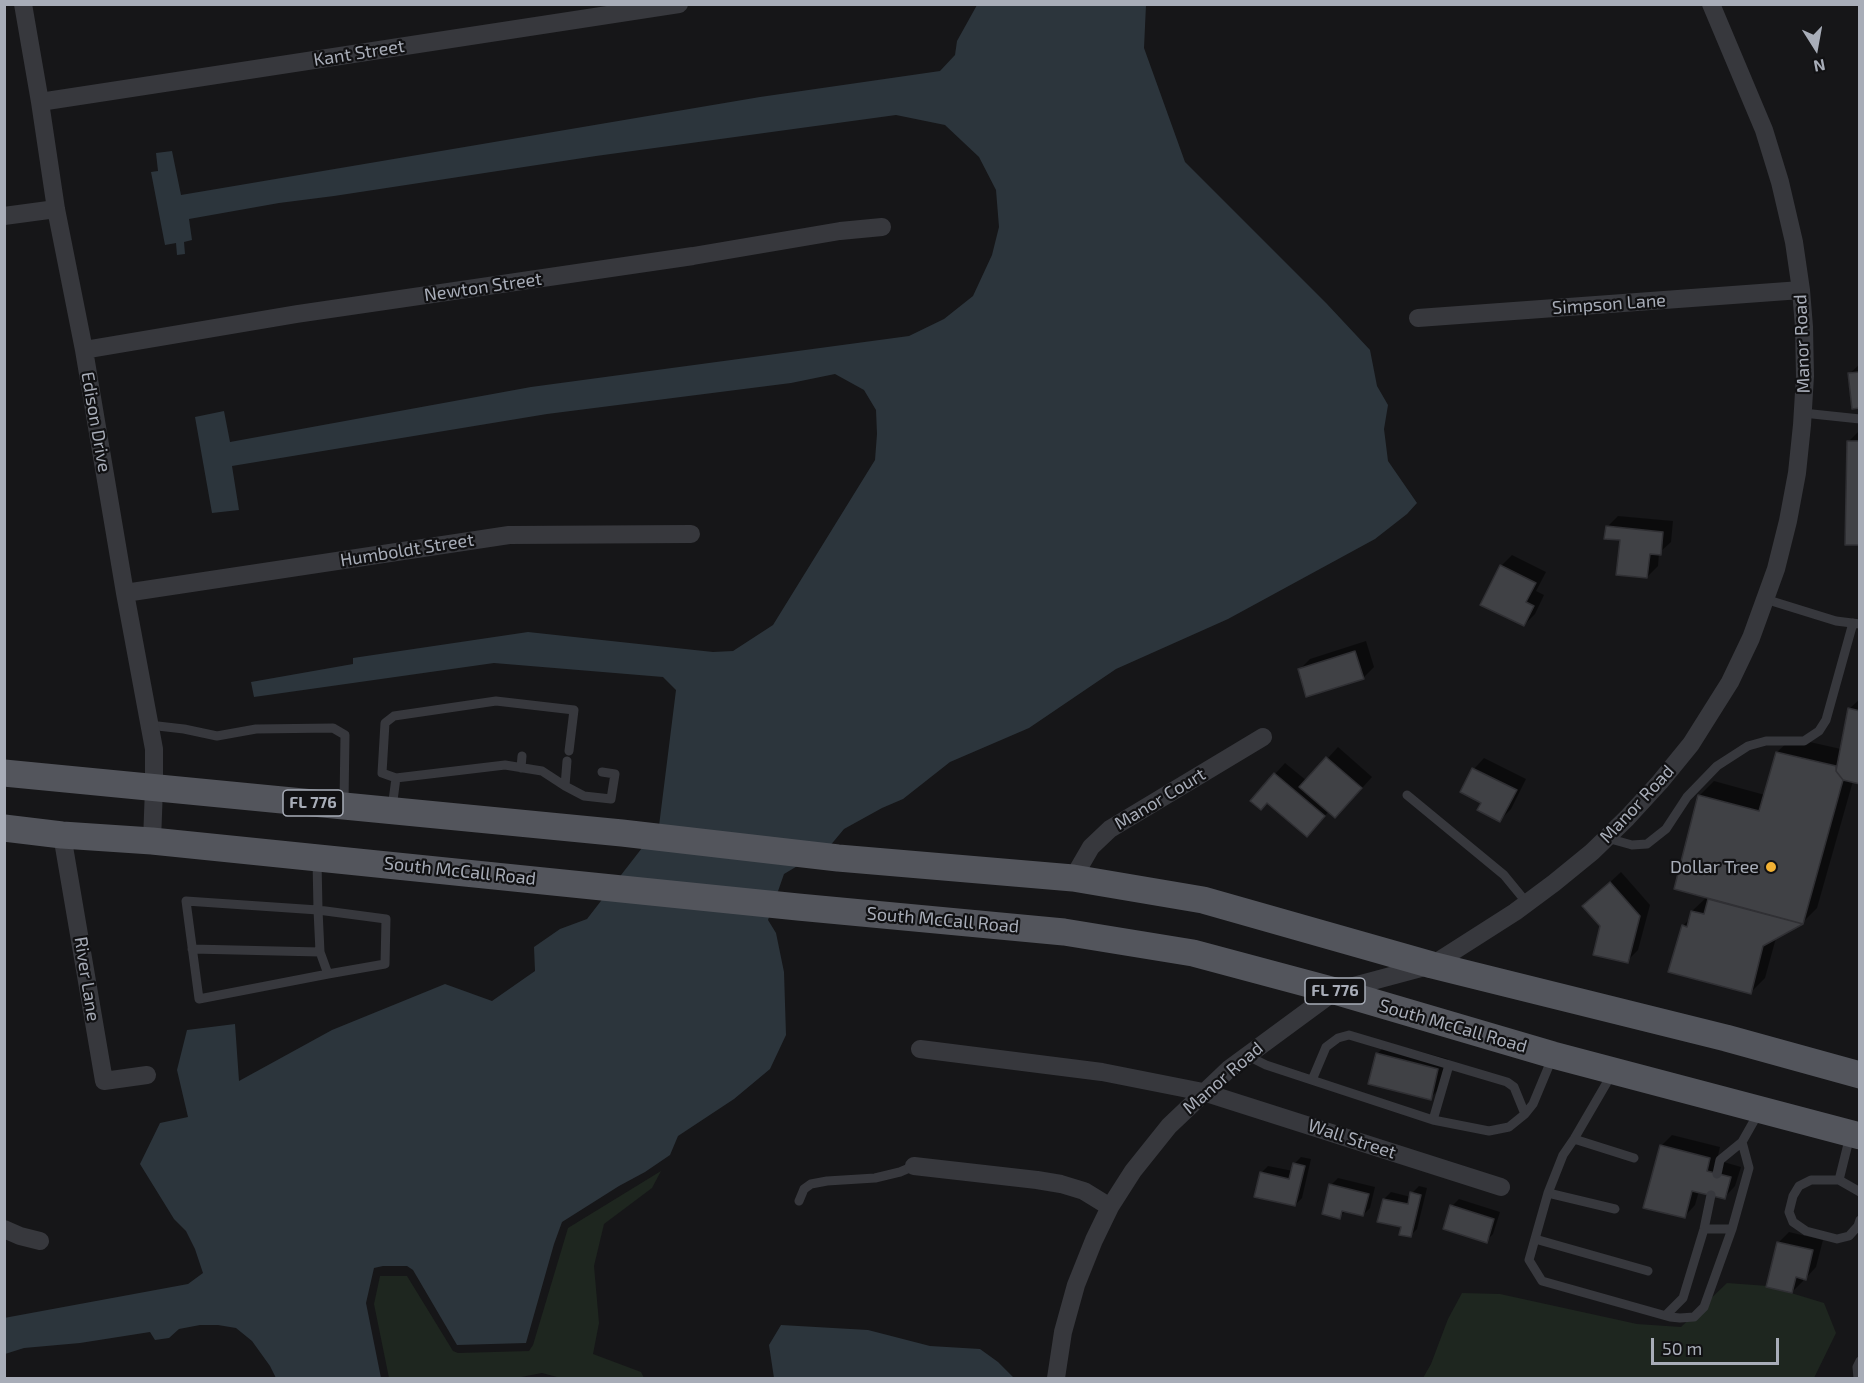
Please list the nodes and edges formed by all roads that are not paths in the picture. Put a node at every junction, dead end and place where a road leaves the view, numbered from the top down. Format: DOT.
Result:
graph roads {
  1 [pos="23,4"];
  2 [pos="679,4"];
  3 [pos="1711,4"];
  4 [pos="40,102"];
  5 [pos="56,209"];
  6 [pos="4,216"];
  7 [pos="882,226"];
  8 [pos="1801,290"];
  9 [pos="1418,318"];
  10 [pos="84,350"];
  11 [pos="1803,413"];
  12 [pos="1860,419"];
  13 [pos="691,534"];
  14 [pos="125,593"];
  15 [pos="1766,599"];
  16 [pos="1856,624"];
  17 [pos="149,725"];
  18 [pos="1263,737"];
  19 [pos="522,756"];
  20 [pos="445,761"];
  21 [pos="521,768"];
  22 [pos="446,772"];
  23 [pos="602,772"];
  24 [pos="4,773"];
  25 [pos="396,778"];
  26 [pos="565,786"];
  27 [pos="154,788"];
  28 [pos="1407,795"];
  29 [pos="344,806"];
  30 [pos="392,812"];
  31 [pos="4,828"];
  32 [pos="62,835"];
  33 [pos="1607,838"];
  34 [pos="152,841"];
  35 [pos="317,857"];
  36 [pos="1072,878"];
  37 [pos="1527,903"];
  38 [pos="318,910"];
  39 [pos="192,949"];
  40 [pos="320,952"];
  41 [pos="1432,965"];
  42 [pos="328,974"];
  43 [pos="1335,991"];
  44 [pos="920,1050"];
  45 [pos="1246,1055"];
  46 [pos="1553,1055"];
  47 [pos="1449,1065"];
  48 [pos="1614,1071"];
  49 [pos="147,1075"];
  50 [pos="1860,1075"];
  51 [pos="1312,1080"];
  52 [pos="1203,1092"];
  53 [pos="1760,1110"];
  54 [pos="1525,1114"];
  55 [pos="1433,1120"];
  56 [pos="1857,1130"];
  57 [pos="1574,1139"];
  58 [pos="1742,1142"];
  59 [pos="1634,1158"];
  60 [pos="914,1166"];
  61 [pos="1717,1174"];
  62 [pos="1839,1180"];
  63 [pos="1501,1187"];
  64 [pos="1860,1192"];
  65 [pos="1548,1193"];
  66 [pos="1711,1195"];
  67 [pos="800,1201"];
  68 [pos="1110,1207"];
  69 [pos="1615,1209"];
  70 [pos="1860,1220"];
  71 [pos="4,1229"];
  72 [pos="1704,1229"];
  73 [pos="1732,1229"];
  74 [pos="1535,1239"];
  75 [pos="40,1241"];
  76 [pos="1648,1271"];
  77 [pos="1666,1315"];
  78 [pos="1860,1361"];
  79 [pos="1056,1378"];
  80 [pos="1857,1378"];
  1 -- 4 [label="street, Edison Drive"];
  2 -- 4 [label="street, Kant Street"];
  3 -- 8 [label="street, Manor Road"];
  4 -- 5 [label="street, Edison Drive"];
  5 -- 6 [label="street"];
  5 -- 10 [label="street, Edison Drive"];
  7 -- 10 [label="street, Newton Street"];
  8 -- 9 [label="street, Simpson Lane"];
  8 -- 11 [label="street, Manor Road"];
  10 -- 14 [label="street, Edison Drive"];
  11 -- 12 [label="lane"];
  11 -- 15 [label="street, Manor Road"];
  13 -- 14 [label="street, Humboldt Street"];
  14 -- 17 [label="street, Edison Drive"];
  15 -- 16 [label="lane"];
  15 -- 33 [label="street, Manor Road"];
  16 -- 33 [label="lane"];
  17 -- 27 [label="street, Edison Drive"];
  17 -- 29 [label="lane"];
  18 -- 36 [label="street, Manor Court"];
  19 -- 21 [label="lane"];
  20 -- 22 [label="lane"];
  21 -- 22 [label="lane"];
  21 -- 26 [label="lane"];
  22 -- 25 [label="lane"];
  23 -- 26 [label="lane"];
  24 -- 27 [label="main road, FL 776"];
  25 -- 26 [label="lane"];
  25 -- 30 [label="lane"];
  27 -- 29 [label="main road, FL 776"];
  27 -- 34 [label="street, Edison Drive"];
  28 -- 37 [label="lane"];
  29 -- 30 [label="main road, FL 776"];
  30 -- 36 [label="main road, FL 776"];
  31 -- 32 [label="main road, South McCall Road / FL 776"];
  32 -- 34 [label="main road, South McCall Road / FL 776"];
  32 -- 49 [label="street, River Lane"];
  33 -- 37 [label="street, Manor Road"];
  34 -- 35 [label="main road, South McCall Road / FL 776"];
  35 -- 38 [label="lane"];
  35 -- 43 [label="main road, South McCall Road / FL 776"];
  36 -- 41 [label="main road, FL 776"];
  37 -- 41 [label="street, Manor Road"];
  38 -- 39 [label="lane"];
  38 -- 40 [label="lane"];
  38 -- 42 [label="lane"];
  39 -- 40 [label="lane"];
  39 -- 42 [label="lane"];
  40 -- 42 [label="lane"];
  41 -- 43 [label="street, Manor Road"];
  41 -- 50 [label="main road, FL 776"];
  43 -- 45 [label="street, Manor Road"];
  43 -- 46 [label="main road, South McCall Road / FL 776"];
  44 -- 52 [label="street, Wall Street"];
  45 -- 51 [label="lane"];
  45 -- 52 [label="street, Manor Road"];
  46 -- 48 [label="main road, South McCall Road / FL 776"];
  46 -- 54 [label="lane"];
  47 -- 51 [label="lane"];
  47 -- 54 [label="lane"];
  47 -- 55 [label="lane"];
  48 -- 53 [label="main road, South McCall Road / FL 776"];
  48 -- 57 [label="lane"];
  51 -- 55 [label="lane"];
  52 -- 63 [label="street, Wall Street"];
  52 -- 68 [label="street, Manor Road"];
  53 -- 56 [label="main road, South McCall Road / FL 776"];
  53 -- 58 [label="lane"];
  54 -- 55 [label="lane"];
  56 -- 62 [label="lane"];
  57 -- 59 [label="lane"];
  57 -- 65 [label="lane"];
  58 -- 61 [label="lane"];
  58 -- 73 [label="lane"];
  60 -- 67 [label="lane"];
  60 -- 68 [label="street"];
  62 -- 64 [label="lane"];
  62 -- 70 [label="lane"];
  65 -- 69 [label="lane"];
  65 -- 74 [label="lane"];
  66 -- 72 [label="lane"];
  68 -- 79 [label="street, Manor Road"];
  71 -- 75 [label="street"];
  72 -- 73 [label="lane"];
  72 -- 77 [label="lane"];
  73 -- 77 [label="lane"];
  74 -- 76 [label="lane"];
  74 -- 77 [label="lane"];
  78 -- 80 [label="lane"];
}
